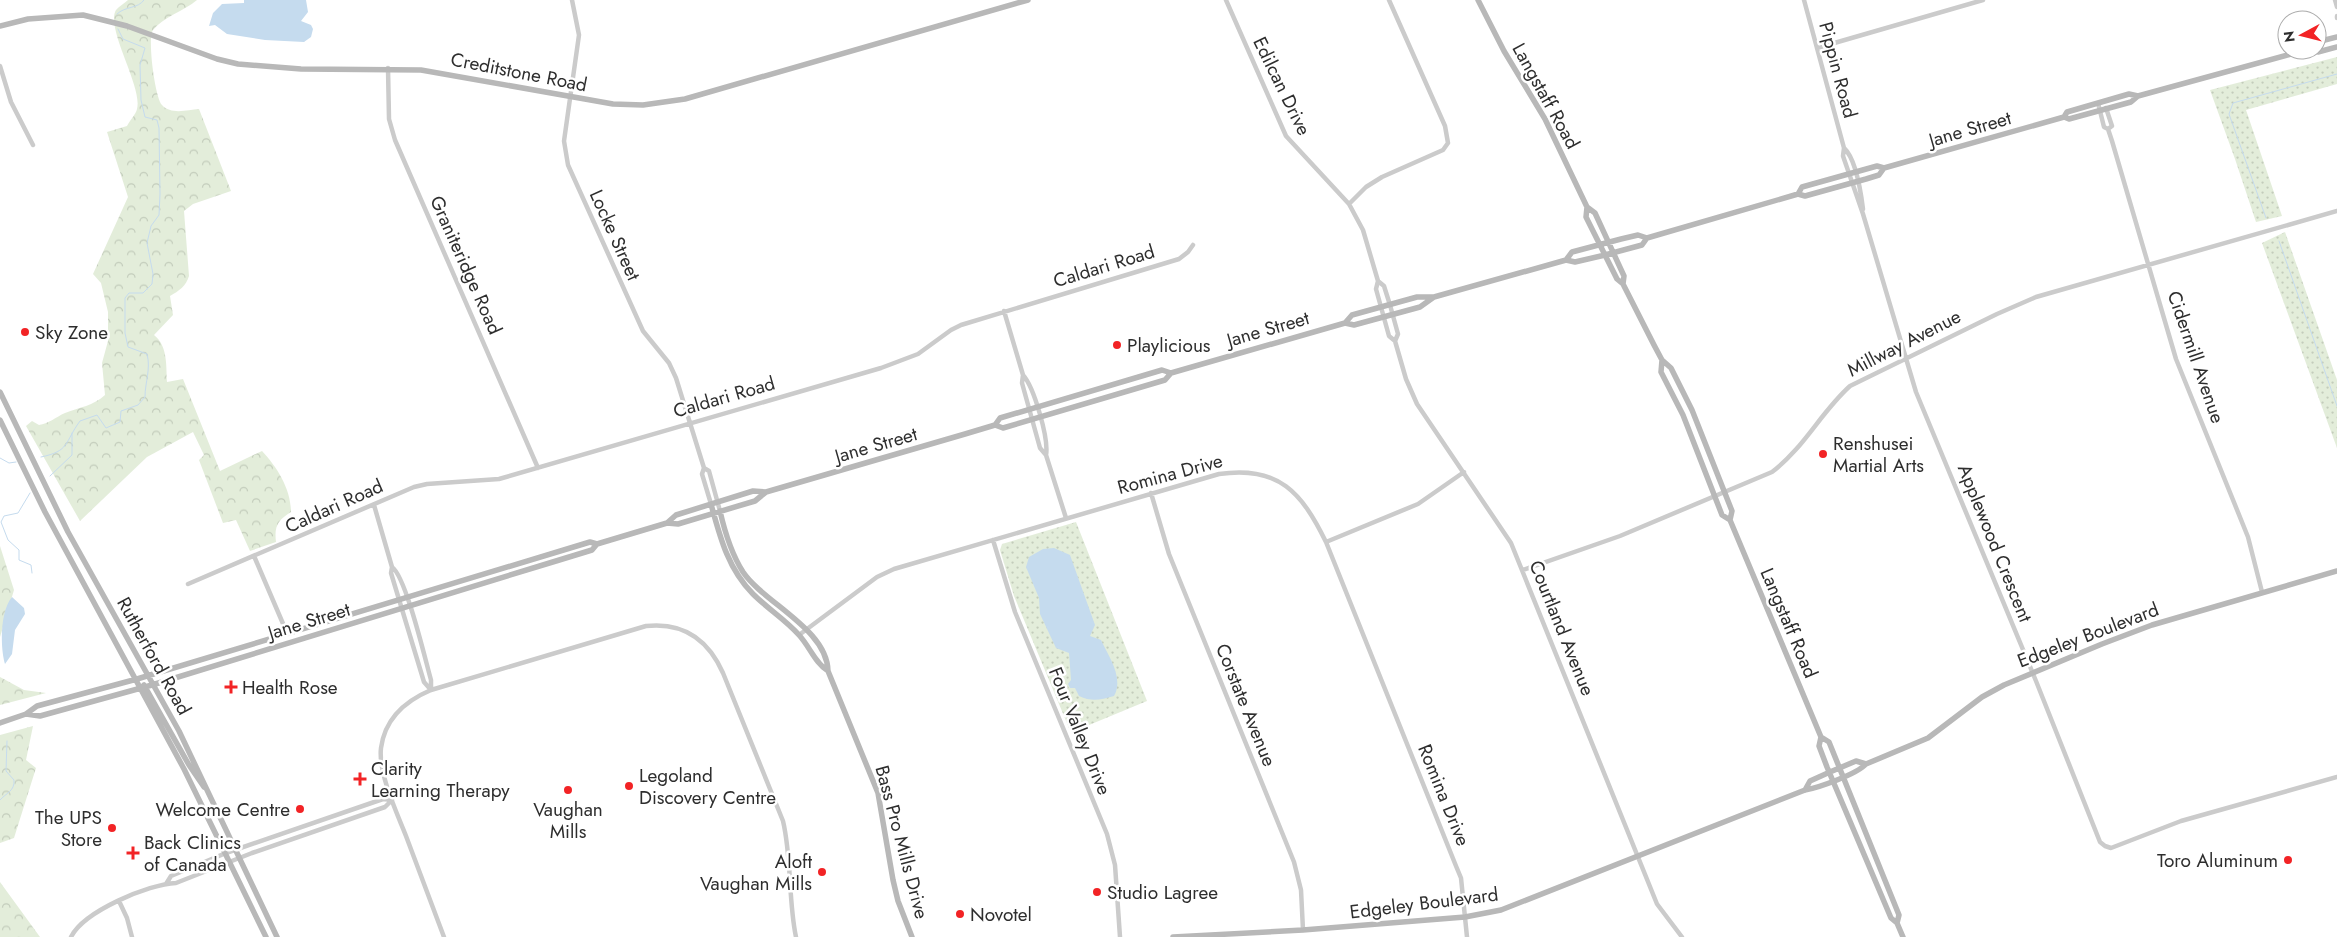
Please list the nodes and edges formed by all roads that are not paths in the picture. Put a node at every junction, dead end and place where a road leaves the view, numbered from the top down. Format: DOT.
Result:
graph roads {
  1 [pos="572,0"];
  2 [pos="1028,0"];
  3 [pos="1226,0"];
  4 [pos="1389,0"];
  5 [pos="1478,0"];
  6 [pos="1804,0"];
  7 [pos="1983,0"];
  8 [pos="2335,0"];
  9 [pos="2337,7"];
  10 [pos="0,26"];
  11 [pos="1816,48"];
  12 [pos="2277,58"];
  13 [pos="0,66"];
  14 [pos="388,68"];
  15 [pos="569,96"];
  16 [pos="2138,96"];
  17 [pos="2098,103"];
  18 [pos="2106,108"];
  19 [pos="2099,110"];
  20 [pos="2064,117"];
  21 [pos="2108,129"];
  22 [pos="33,145"];
  23 [pos="1884,168"];
  24 [pos="1852,173"];
  25 [pos="1854,182"];
  26 [pos="1798,194"];
  27 [pos="1349,204"];
  28 [pos="1586,207"];
  29 [pos="2337,211"];
  30 [pos="1647,238"];
  31 [pos="1609,242"];
  32 [pos="1193,245"];
  33 [pos="1600,246"];
  34 [pos="1614,253"];
  35 [pos="1605,255"];
  36 [pos="1566,260"];
  37 [pos="2149,265"];
  38 [pos="1378,281"];
  39 [pos="1623,284"];
  40 [pos="1434,297"];
  41 [pos="1390,305"];
  42 [pos="1382,307"];
  43 [pos="1004,311"];
  44 [pos="1393,314"];
  45 [pos="1385,317"];
  46 [pos="1345,323"];
  47 [pos="1395,342"];
  48 [pos="1907,358"];
  49 [pos="1662,360"];
  50 [pos="1171,373"];
  51 [pos="1023,375"];
  52 [pos="0,392"];
  53 [pos="1036,407"];
  54 [pos="1029,409"];
  55 [pos="1039,416"];
  56 [pos="1032,419"];
  57 [pos="0,420"];
  58 [pos="691,424"];
  59 [pos="995,425"];
  60 [pos="1046,456"];
  61 [pos="538,468"];
  62 [pos="704,468"];
  63 [pos="1464,472"];
  64 [pos="766,492"];
  65 [pos="1151,493"];
  66 [pos="1725,493"];
  67 [pos="1715,496"];
  68 [pos="718,502"];
  69 [pos="711,504"];
  70 [pos="374,505"];
  71 [pos="720,511"];
  72 [pos="713,513"];
  73 [pos="1066,518"];
  74 [pos="1730,520"];
  75 [pos="667,522"];
  76 [pos="993,540"];
  77 [pos="1326,542"];
  78 [pos="597,544"];
  79 [pos="254,556"];
  80 [pos="392,567"];
  81 [pos="1523,570"];
  82 [pos="2337,571"];
  83 [pos="188,584"];
  84 [pos="2262,592"];
  85 [pos="407,597"];
  86 [pos="398,599"];
  87 [pos="410,606"];
  88 [pos="401,609"];
  89 [pos="806,630"];
  90 [pos="287,633"];
  91 [pos="799,635"];
  92 [pos="828,671"];
  93 [pos="2033,672"];
  94 [pos="146,676"];
  95 [pos="136,679"];
  96 [pos="152,685"];
  97 [pos="143,687"];
  98 [pos="431,690"];
  99 [pos="26,714"];
  100 [pos="0,723"];
  101 [pos="1821,737"];
  102 [pos="1866,764"];
  103 [pos="1840,768"];
  104 [pos="1830,772"];
  105 [pos="1843,777"];
  106 [pos="2337,777"];
  107 [pos="1833,780"];
  108 [pos="1805,790"];
  109 [pos="210,794"];
  110 [pos="392,800"];
  111 [pos="236,850"];
  112 [pos="226,853"];
  113 [pos="1638,857"];
  114 [pos="240,858"];
  115 [pos="230,861"];
  116 [pos="166,884"];
  117 [pos="119,901"];
  118 [pos="1465,917"];
  119 [pos="1897,923"];
  120 [pos="1303,930"];
  121 [pos="71,937"];
  122 [pos="132,937"];
  123 [pos="266,937"];
  124 [pos="277,937"];
  125 [pos="444,937"];
  126 [pos="796,937"];
  127 [pos="912,937"];
  128 [pos="1120,937"];
  129 [pos="1174,937"];
  130 [pos="1467,937"];
  131 [pos="1682,937"];
  132 [pos="1903,937"];
  1 -- 15 [label="street, Locke Street"];
  2 -- 15 [label="main road, Creditstone Road"];
  3 -- 27 [label="street, Edilcan Drive"];
  4 -- 27 [label="street"];
  5 -- 28 [label="main road, Langstaff Road"];
  6 -- 11 [label="street, Pippin Road"];
  7 -- 11 [label="street"];
  8 -- 9 [label="street"];
  10 -- 14 [label="main road, Creditstone Road"];
  11 -- 24 [label="street, Pippin Road"];
  12 -- 16 [label="main road, Jane Street"];
  13 -- 22 [label="street"];
  14 -- 15 [label="main road, Creditstone Road"];
  14 -- 61 [label="street, Graniteridge Road"];
  15 -- 58 [label="street, Locke Street"];
  16 -- 17 [label="main road, Jane Street"];
  16 -- 18 [label="main road, Jane Street"];
  17 -- 19 [label="street, Cidermill Avenue"];
  17 -- 20 [label="main road, Jane Street"];
  18 -- 19 [label="main road, Jane Street"];
  18 -- 21 [label="street, Cidermill Avenue"];
  19 -- 20 [label="main road, Jane Street"];
  19 -- 21 [label="street, Cidermill Avenue"];
  20 -- 23 [label="main road, Jane Street"];
  21 -- 37 [label="street, Cidermill Avenue"];
  23 -- 24 [label="main road, Jane Street"];
  23 -- 25 [label="main road, Jane Street"];
  24 -- 25 [label="street, Pippin Road"];
  24 -- 26 [label="main road, Jane Street"];
  25 -- 26 [label="main road, Jane Street"];
  25 -- 48 [label="street, Applewood Crescent"];
  26 -- 30 [label="main road, Jane Street"];
  27 -- 38 [label="street, Edilcan Drive"];
  28 -- 31 [label="main road, Langstaff Road"];
  28 -- 33 [label="main road, Langstaff Road"];
  29 -- 37 [label="street, Millway Avenue"];
  30 -- 31 [label="main road, Jane Street"];
  30 -- 34 [label="main road, Jane Street"];
  31 -- 33 [label="main road, Jane Street"];
  31 -- 34 [label="main road, Langstaff Road"];
  32 -- 43 [label="street, Caldari Road"];
  33 -- 35 [label="main road, Langstaff Road"];
  33 -- 36 [label="main road, Jane Street"];
  34 -- 35 [label="main road, Jane Street"];
  34 -- 39 [label="main road, Langstaff Road"];
  35 -- 36 [label="main road, Jane Street"];
  35 -- 39 [label="main road, Langstaff Road"];
  36 -- 40 [label="main road, Jane Street"];
  37 -- 48 [label="street, Millway Avenue"];
  37 -- 84 [label="street, Cidermill Avenue"];
  38 -- 41 [label="street, Edilcan Drive"];
  38 -- 42 [label="street, Edilcan Drive"];
  39 -- 49 [label="main road, Langstaff Road"];
  40 -- 41 [label="main road, Jane Street"];
  40 -- 44 [label="main road, Jane Street"];
  41 -- 42 [label="main road, Jane Street"];
  41 -- 44 [label="street, Edilcan Drive"];
  42 -- 45 [label="street, Courtland Avenue"];
  42 -- 46 [label="main road, Jane Street"];
  43 -- 51 [label="street"];
  43 -- 58 [label="street, Caldari Road"];
  44 -- 45 [label="main road, Jane Street"];
  44 -- 47 [label="street, Courtland Avenue"];
  45 -- 46 [label="main road, Jane Street"];
  45 -- 47 [label="street, Courtland Avenue"];
  46 -- 50 [label="main road, Jane Street"];
  47 -- 63 [label="street, Courtland Avenue"];
  48 -- 66 [label="street, Millway Avenue"];
  48 -- 93 [label="street, Applewood Crescent"];
  49 -- 66 [label="main road, Langstaff Road"];
  49 -- 67 [label="main road, Langstaff Road"];
  50 -- 53 [label="main road, Jane Street"];
  50 -- 55 [label="main road, Jane Street"];
  51 -- 53 [label="street"];
  51 -- 54 [label="street"];
  52 -- 94 [label="main road, Rutherford Road"];
  53 -- 54 [label="main road, Jane Street"];
  53 -- 55 [label="street"];
  54 -- 56 [label="street"];
  54 -- 59 [label="main road, Jane Street"];
  55 -- 56 [label="main road, Jane Street"];
  55 -- 60 [label="street"];
  56 -- 59 [label="main road, Jane Street"];
  56 -- 60 [label="street"];
  57 -- 95 [label="main road, Rutherford Road"];
  58 -- 61 [label="street, Caldari Road"];
  58 -- 62 [label="street, Locke Street"];
  59 -- 64 [label="main road, Jane Street"];
  60 -- 73 [label="street"];
  61 -- 70 [label="street, Caldari Road"];
  62 -- 68 [label="street, Locke Street"];
  62 -- 69 [label="street, Locke Street"];
  63 -- 77 [label="street"];
  63 -- 81 [label="street, Courtland Avenue"];
  64 -- 68 [label="main road, Jane Street"];
  64 -- 71 [label="main road, Jane Street"];
  65 -- 73 [label="street, Romina Drive"];
  65 -- 77 [label="street, Romina Drive"];
  65 -- 120 [label="street, Corstate Avenue"];
  66 -- 67 [label="street, Millway Avenue"];
  66 -- 74 [label="main road, Langstaff Road"];
  67 -- 74 [label="main road, Langstaff Road"];
  67 -- 81 [label="street, Millway Avenue"];
  68 -- 69 [label="main road, Jane Street"];
  68 -- 71 [label="street, Locke Street"];
  69 -- 72 [label="main road, Bass Pro Mills Drive"];
  69 -- 75 [label="main road, Jane Street"];
  70 -- 79 [label="street, Caldari Road"];
  70 -- 80 [label="street"];
  71 -- 72 [label="main road, Jane Street"];
  71 -- 89 [label="main road, Bass Pro Mills Drive"];
  72 -- 75 [label="main road, Jane Street"];
  72 -- 91 [label="main road, Bass Pro Mills Drive"];
  73 -- 76 [label="street, Romina Drive"];
  74 -- 101 [label="main road, Langstaff Road"];
  75 -- 78 [label="main road, Jane Street"];
  76 -- 89 [label="street, Romina Drive"];
  76 -- 128 [label="street, Four Valley Drive"];
  77 -- 118 [label="street, Romina Drive"];
  78 -- 85 [label="main road, Jane Street"];
  78 -- 87 [label="main road, Jane Street"];
  79 -- 83 [label="street, Caldari Road"];
  79 -- 90 [label="street"];
  80 -- 85 [label="street"];
  80 -- 86 [label="street"];
  81 -- 113 [label="street, Courtland Avenue"];
  82 -- 84 [label="main road, Edgeley Boulevard"];
  84 -- 93 [label="main road, Edgeley Boulevard"];
  85 -- 86 [label="main road, Jane Street"];
  85 -- 87 [label="street"];
  86 -- 88 [label="street"];
  86 -- 90 [label="main road, Jane Street"];
  87 -- 88 [label="main road, Jane Street"];
  87 -- 98 [label="street"];
  88 -- 96 [label="main road, Jane Street"];
  88 -- 98 [label="street"];
  89 -- 91 [label="street, Romina Drive"];
  89 -- 92 [label="main road, Bass Pro Mills Drive"];
  90 -- 94 [label="main road, Jane Street"];
  91 -- 92 [label="main road, Bass Pro Mills Drive"];
  92 -- 127 [label="main road, Bass Pro Mills Drive"];
  93 -- 102 [label="main road, Edgeley Boulevard"];
  93 -- 106 [label="street, Applewood Crescent"];
  94 -- 95 [label="main road, Jane Street"];
  94 -- 96 [label="main road, Rutherford Road"];
  95 -- 97 [label="main road, Rutherford Road"];
  95 -- 99 [label="main road, Jane Street"];
  96 -- 97 [label="main road, Jane Street"];
  96 -- 109 [label="main road, Rutherford Road"];
  97 -- 99 [label="main road, Jane Street"];
  97 -- 109 [label="main road"];
  97 -- 112 [label="main road, Rutherford Road"];
  98 -- 110 [label="street"];
  98 -- 126 [label="street"];
  99 -- 100 [label="main road, Jane Street"];
  101 -- 103 [label="main road, Langstaff Road"];
  101 -- 104 [label="main road, Langstaff Road"];
  102 -- 103 [label="main road, Edgeley Boulevard"];
  102 -- 105 [label="main road, Edgeley Boulevard"];
  103 -- 104 [label="main road, Edgeley Boulevard"];
  103 -- 105 [label="main road, Langstaff Road"];
  104 -- 107 [label="main road, Langstaff Road"];
  104 -- 108 [label="main road, Edgeley Boulevard"];
  105 -- 107 [label="main road, Edgeley Boulevard"];
  105 -- 119 [label="main road, Langstaff Road"];
  107 -- 108 [label="main road, Edgeley Boulevard"];
  107 -- 119 [label="main road, Langstaff Road"];
  108 -- 113 [label="main road, Edgeley Boulevard"];
  109 -- 111 [label="main road, Rutherford Road"];
  110 -- 111 [label="street"];
  110 -- 114 [label="street"];
  110 -- 125 [label="street"];
  111 -- 112 [label="street"];
  111 -- 114 [label="main road, Rutherford Road"];
  112 -- 115 [label="main road, Rutherford Road"];
  112 -- 116 [label="street"];
  113 -- 118 [label="main road, Edgeley Boulevard"];
  113 -- 131 [label="street, Courtland Avenue"];
  114 -- 115 [label="street"];
  114 -- 124 [label="main road, Rutherford Road"];
  115 -- 116 [label="street"];
  115 -- 123 [label="main road, Rutherford Road"];
  116 -- 117 [label="street"];
  117 -- 121 [label="street"];
  117 -- 122 [label="street"];
  118 -- 120 [label="main road, Edgeley Boulevard"];
  118 -- 130 [label="street"];
  119 -- 132 [label="main road, Langstaff Road"];
  120 -- 129 [label="main road, Edgeley Boulevard"];
}
